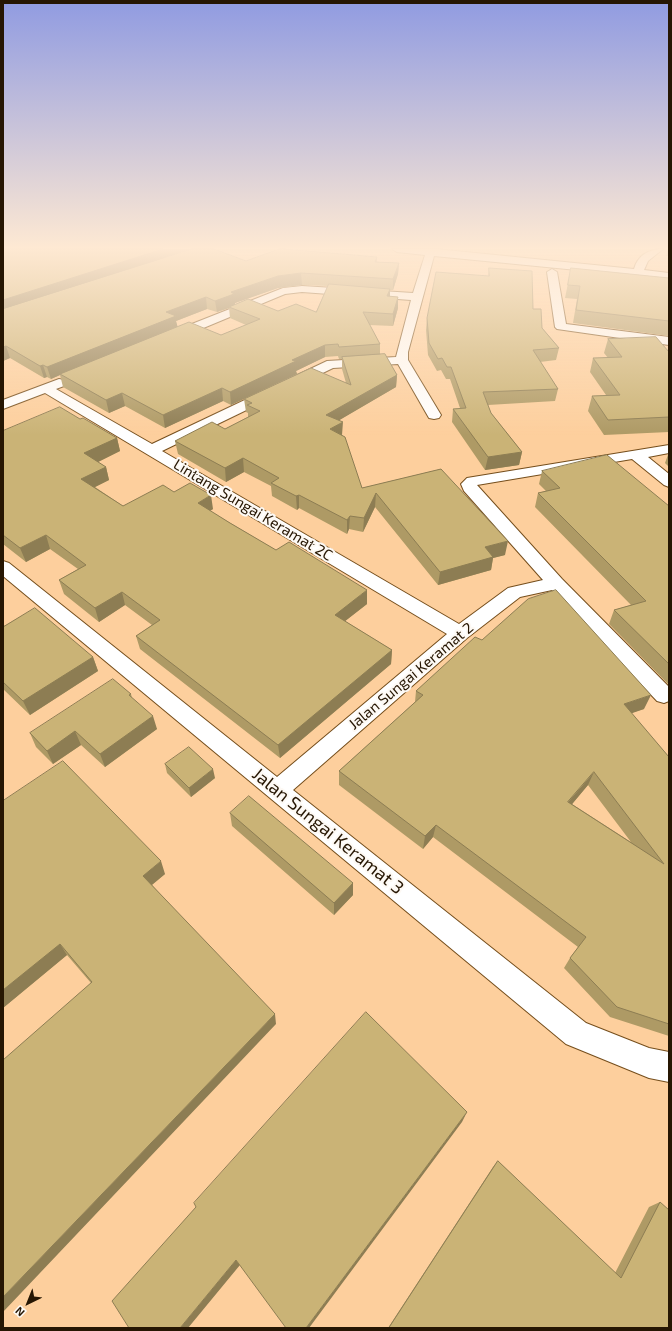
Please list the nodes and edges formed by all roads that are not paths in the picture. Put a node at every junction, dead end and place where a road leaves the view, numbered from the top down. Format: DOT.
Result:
graph roads {
  1 [pos="236,311"];
  2 [pos="414,311"];
  3 [pos="558,311"];
  4 [pos="165,340"];
  5 [pos="669,341"];
  6 [pos="402,360"];
  7 [pos="69,379"];
  8 [pos="46,388"];
  9 [pos="3,405"];
  10 [pos="434,415"];
  11 [pos="669,449"];
  12 [pos="152,450"];
  13 [pos="635,454"];
  14 [pos="669,482"];
  15 [pos="3,567"];
  16 [pos="556,582"];
  17 [pos="460,633"];
  18 [pos="664,695"];
  19 [pos="278,790"];
  20 [pos="669,1066"];
  1 -- 4 [label="street"];
  2 -- 6 [label="street"];
  3 -- 5 [label="street"];
  6 -- 10 [label="street"];
  6 -- 12 [label="street"];
  7 -- 8 [label="street"];
  8 -- 9 [label="street"];
  8 -- 12 [label="street, Lintang Sungai Keramat 2C"];
  11 -- 13 [label="street"];
  12 -- 17 [label="street, Lintang Sungai Keramat 2C"];
  13 -- 14 [label="street"];
  13 -- 16 [label="street"];
  15 -- 19 [label="street, Jalan Sungai Keramat 3"];
  16 -- 17 [label="street, Jalan Sungai Keramat 2"];
  16 -- 18 [label="street"];
  17 -- 19 [label="street, Jalan Sungai Keramat 2"];
  19 -- 20 [label="street, Jalan Sungai Keramat 3"];
}
